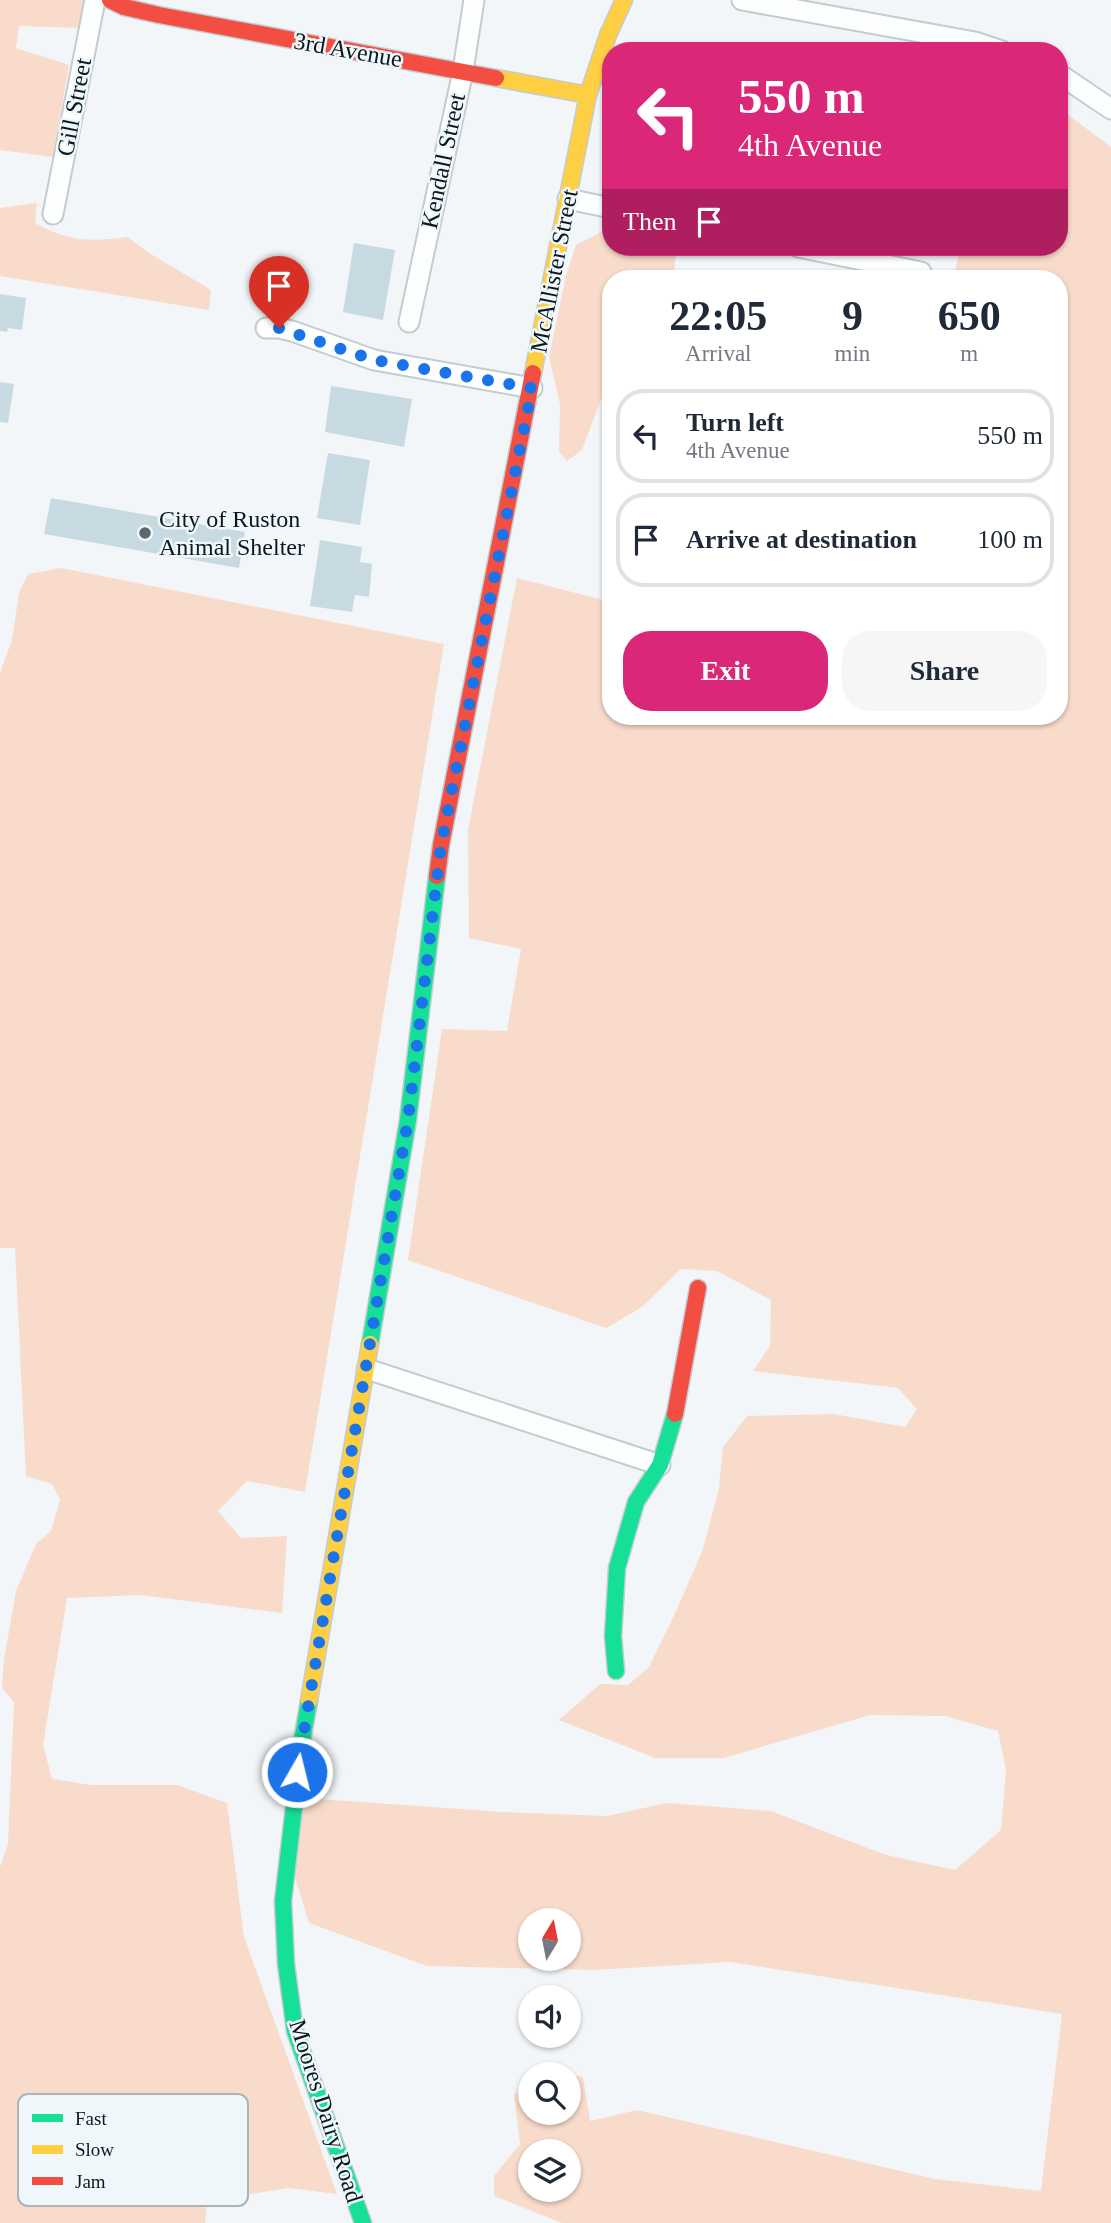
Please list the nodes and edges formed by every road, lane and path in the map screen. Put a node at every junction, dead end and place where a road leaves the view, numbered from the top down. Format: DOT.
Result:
graph roads {
  1 [pos="95,0"];
  2 [pos="110,0"];
  3 [pos="474,0"];
  4 [pos="624,0"];
  5 [pos="742,0"];
  6 [pos="606,42"];
  7 [pos="970,42"];
  8 [pos="602,53"];
  9 [pos="463,71"];
  10 [pos="1068,80"];
  11 [pos="588,95"];
  12 [pos="1111,109"];
  13 [pos="568,199"];
  14 [pos="602,206"];
  15 [pos="53,214"];
  16 [pos="842,256"];
  17 [pos="911,270"];
  18 [pos="409,322"];
  19 [pos="266,328"];
  20 [pos="532,388"];
  21 [pos="698,1288"];
  22 [pos="367,1370"];
  23 [pos="660,1465"];
  24 [pos="616,1671"];
  25 [pos="301,1747"];
  26 [pos="363,2223"];
  1 -- 15 [label="street, Gill Street"];
  2 -- 9 [label="street, 3rd Avenue"];
  3 -- 9 [label="street, Kendall Street"];
  4 -- 6 [label="street, McAllister Street"];
  5 -- 7 [label="street"];
  8 -- 11 [label="street, McAllister Street"];
  9 -- 11 [label="street, 3rd Avenue"];
  9 -- 18 [label="street, Kendall Street"];
  10 -- 12 [label="street"];
  11 -- 13 [label="street, McAllister Street"];
  13 -- 14 [label="street"];
  13 -- 20 [label="street, McAllister Street"];
  16 -- 17 [label="street"];
  19 -- 20 [label="street"];
  20 -- 22 [label="street, McAllister Street"];
  21 -- 23 [label="street"];
  22 -- 23 [label="street"];
  22 -- 25 [label="street, McAllister Street"];
  23 -- 24 [label="street"];
  25 -- 26 [label="street, Moores Dairy Road"];
}
